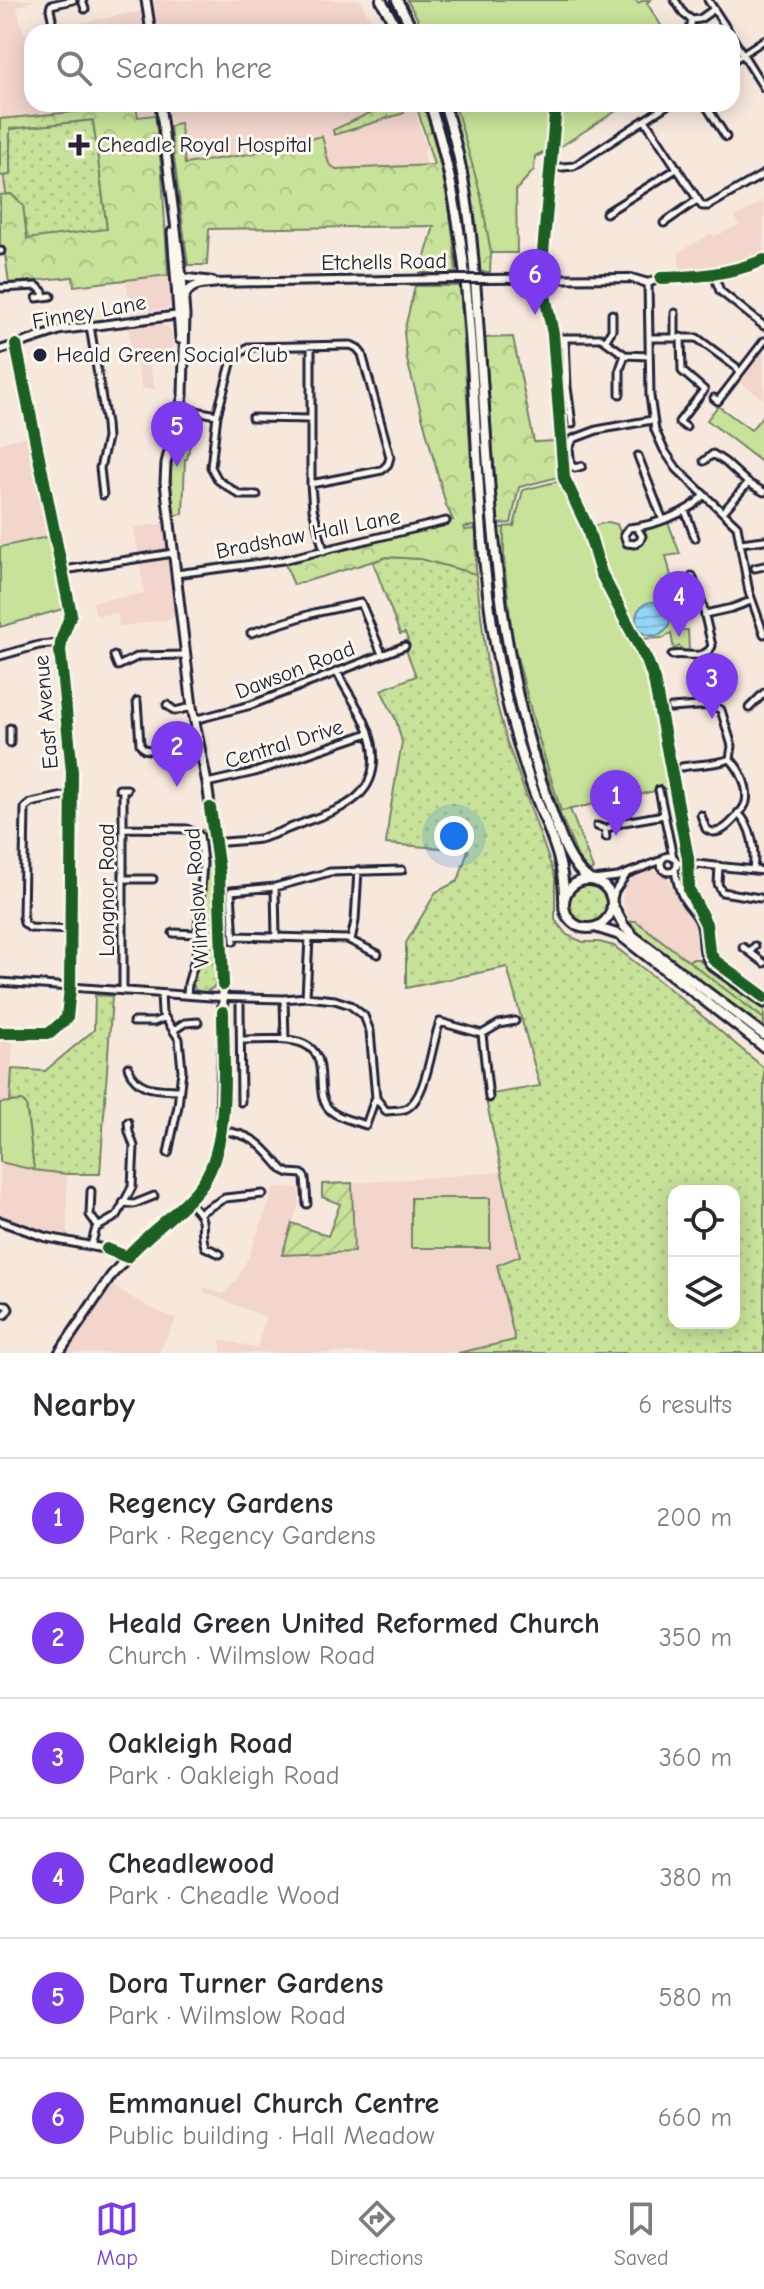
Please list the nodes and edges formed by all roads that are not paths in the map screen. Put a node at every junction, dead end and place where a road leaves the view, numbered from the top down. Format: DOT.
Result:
graph roads {
  1 [pos="73,0"];
  2 [pos="82,0"];
  3 [pos="146,0"];
  4 [pos="381,0"];
  5 [pos="397,0"];
  6 [pos="675,0"];
  7 [pos="708,0"];
  8 [pos="85,9"];
  9 [pos="714,9"];
  10 [pos="52,19"];
  11 [pos="692,20"];
  12 [pos="150,24"];
  13 [pos="394,24"];
  14 [pos="410,24"];
  15 [pos="691,24"];
  16 [pos="724,24"];
  17 [pos="764,40"];
  18 [pos="740,49"];
  19 [pos="743,54"];
  20 [pos="740,56"];
  21 [pos="764,88"];
  22 [pos="161,112"];
  23 [pos="432,112"];
  24 [pos="446,112"];
  25 [pos="657,112"];
  26 [pos="710,112"];
  27 [pos="645,120"];
  28 [pos="726,137"];
  29 [pos="552,153"];
  30 [pos="552,168"];
  31 [pos="678,168"];
  32 [pos="764,174"];
  33 [pos="697,200"];
  34 [pos="606,213"];
  35 [pos="664,223"];
  36 [pos="764,260"];
  37 [pos="714,275"];
  38 [pos="543,279"];
  39 [pos="178,281"];
  40 [pos="220,282"];
  41 [pos="648,283"];
  42 [pos="0,288"];
  43 [pos="51,296"];
  44 [pos="184,299"];
  45 [pos="675,313"];
  46 [pos="612,314"];
  47 [pos="181,315"];
  48 [pos="90,326"];
  49 [pos="764,326"];
  50 [pos="678,337"];
  51 [pos="649,338"];
  52 [pos="606,340"];
  53 [pos="764,341"];
  54 [pos="16,345"];
  55 [pos="311,346"];
  56 [pos="0,350"];
  57 [pos="625,355"];
  58 [pos="649,356"];
  59 [pos="739,373"];
  60 [pos="620,394"];
  61 [pos="716,401"];
  62 [pos="180,408"];
  63 [pos="217,415"];
  64 [pos="252,418"];
  65 [pos="311,419"];
  66 [pos="652,420"];
  67 [pos="572,424"];
  68 [pos="686,427"];
  69 [pos="638,456"];
  70 [pos="704,461"];
  71 [pos="582,466"];
  72 [pos="748,483"];
  73 [pos="311,484"];
  74 [pos="764,492"];
  75 [pos="103,495"];
  76 [pos="257,495"];
  77 [pos="704,495"];
  78 [pos="685,510"];
  79 [pos="723,512"];
  80 [pos="662,519"];
  81 [pos="446,521"];
  82 [pos="637,528"];
  83 [pos="695,538"];
  84 [pos="764,540"];
  85 [pos="741,543"];
  86 [pos="324,551"];
  87 [pos="174,553"];
  88 [pos="764,566"];
  89 [pos="755,568"];
  90 [pos="64,570"];
  91 [pos="176,574"];
  92 [pos="692,576"];
  93 [pos="751,601"];
  94 [pos="705,614"];
  95 [pos="251,633"];
  96 [pos="764,634"];
  97 [pos="61,643"];
  98 [pos="405,646"];
  99 [pos="382,654"];
  100 [pos="185,655"];
  101 [pos="672,655"];
  102 [pos="0,656"];
  103 [pos="114,656"];
  104 [pos="337,671"];
  105 [pos="764,693"];
  106 [pos="137,701"];
  107 [pos="167,705"];
  108 [pos="192,707"];
  109 [pos="671,708"];
  110 [pos="749,708"];
  111 [pos="194,720"];
  112 [pos="10,728"];
  113 [pos="369,733"];
  114 [pos="10,735"];
  115 [pos="0,736"];
  116 [pos="10,743"];
  117 [pos="200,748"];
  118 [pos="730,759"];
  119 [pos="687,765"];
  120 [pos="207,783"];
  121 [pos="123,789"];
  122 [pos="659,790"];
  123 [pos="72,794"];
  124 [pos="738,813"];
  125 [pos="664,815"];
  126 [pos="700,819"];
  127 [pos="597,826"];
  128 [pos="124,828"];
  129 [pos="216,843"];
  130 [pos="669,844"];
  131 [pos="663,859"];
  132 [pos="675,860"];
  133 [pos="647,866"];
  134 [pos="719,866"];
  135 [pos="753,869"];
  136 [pos="358,870"];
  137 [pos="402,870"];
  138 [pos="675,870"];
  139 [pos="665,871"];
  140 [pos="764,871"];
  141 [pos="627,874"];
  142 [pos="124,879"];
  143 [pos="153,879"];
  144 [pos="592,880"];
  145 [pos="677,882"];
  146 [pos="275,887"];
  147 [pos="760,898"];
  148 [pos="564,899"];
  149 [pos="612,903"];
  150 [pos="595,927"];
  151 [pos="71,930"];
  152 [pos="173,933"];
  153 [pos="198,934"];
  154 [pos="276,937"];
  155 [pos="309,938"];
  156 [pos="351,940"];
  157 [pos="755,946"];
  158 [pos="743,947"];
  159 [pos="750,952"];
  160 [pos="378,954"];
  161 [pos="764,963"];
  162 [pos="0,982"];
  163 [pos="70,988"];
  164 [pos="123,991"];
  165 [pos="161,994"];
  166 [pos="187,995"];
  167 [pos="223,997"];
  168 [pos="306,997"];
  169 [pos="284,999"];
  170 [pos="764,1004"];
  171 [pos="240,1005"];
  172 [pos="164,1018"];
  173 [pos="515,1021"];
  174 [pos="133,1022"];
  175 [pos="198,1022"];
  176 [pos="174,1030"];
  177 [pos="0,1033"];
  178 [pos="482,1034"];
  179 [pos="764,1035"];
  180 [pos="241,1040"];
  181 [pos="285,1040"];
  182 [pos="764,1047"];
  183 [pos="128,1067"];
  184 [pos="180,1090"];
  185 [pos="376,1098"];
  186 [pos="489,1098"];
  187 [pos="241,1102"];
  188 [pos="128,1122"];
  189 [pos="220,1130"];
  190 [pos="168,1153"];
  191 [pos="91,1191"];
  192 [pos="263,1194"];
  193 [pos="154,1196"];
  194 [pos="188,1201"];
  195 [pos="123,1203"];
  196 [pos="307,1204"];
  197 [pos="201,1212"];
  198 [pos="0,1221"];
  199 [pos="98,1226"];
  200 [pos="91,1246"];
  201 [pos="220,1254"];
  202 [pos="127,1257"];
  203 [pos="0,1305"];
  204 [pos="1,1317"];
  205 [pos="59,1353"];
  1 -- 10 [label="street"];
  2 -- 8 [label="street"];
  3 -- 12 [label="main road"];
  4 -- 13 [label="highway"];
  5 -- 14 [label="highway"];
  6 -- 11 [label="street"];
  7 -- 9 [label="street"];
  9 -- 11 [label="street"];
  9 -- 16 [label="street"];
  11 -- 15 [label="street"];
  17 -- 19 [label="street"];
  18 -- 19 [label="street"];
  19 -- 20 [label="street"];
  19 -- 21 [label="street"];
  22 -- 39 [label="main road, Wilmslow Road"];
  23 -- 148 [label="highway"];
  24 -- 144 [label="highway"];
  25 -- 27 [label="street"];
  26 -- 28 [label="street"];
  27 -- 30 [label="street"];
  27 -- 31 [label="street"];
  29 -- 30 [label="street"];
  30 -- 38 [label="street"];
  31 -- 33 [label="street"];
  31 -- 34 [label="street"];
  32 -- 33 [label="street"];
  33 -- 35 [label="street"];
  36 -- 37 [label="street, Etchells Road"];
  37 -- 41 [label="street, Etchells Road"];
  37 -- 49 [label="street"];
  38 -- 40 [label="street, Etchells Road, bridge"];
  38 -- 41 [label="street, Etchells Road"];
  39 -- 40 [label="street, Etchells Road"];
  39 -- 44 [label="main road, Wilmslow Road"];
  39 -- 47 [label="main road, Wilmslow Road"];
  40 -- 44 [label="main road"];
  41 -- 51 [label="street"];
  42 -- 43 [label="street"];
  44 -- 47 [label="main road, Wilmslow Road"];
  45 -- 50 [label="street"];
  46 -- 52 [label="street"];
  47 -- 48 [label="street, Finney Lane"];
  47 -- 62 [label="main road, Wilmslow Road"];
  48 -- 54 [label="street, Finney Lane"];
  48 -- 75 [label="street"];
  50 -- 51 [label="street"];
  50 -- 59 [label="street"];
  50 -- 68 [label="street"];
  51 -- 58 [label="street"];
  52 -- 57 [label="street"];
  52 -- 67 [label="street"];
  53 -- 59 [label="street"];
  54 -- 56 [label="street, Finney Lane"];
  54 -- 90 [label="street, East Avenue"];
  55 -- 63 [label="street"];
  55 -- 65 [label="street"];
  55 -- 73 [label="street"];
  57 -- 58 [label="street"];
  57 -- 60 [label="street"];
  58 -- 66 [label="street"];
  59 -- 61 [label="street"];
  62 -- 63 [label="street"];
  62 -- 87 [label="main road, Wilmslow Road"];
  63 -- 76 [label="street"];
  64 -- 65 [label="street"];
  65 -- 73 [label="street"];
  66 -- 71 [label="street"];
  66 -- 77 [label="street"];
  69 -- 80 [label="street"];
  70 -- 72 [label="street"];
  72 -- 74 [label="street"];
  72 -- 79 [label="street"];
  73 -- 86 [label="street"];
  77 -- 78 [label="street"];
  77 -- 79 [label="street"];
  78 -- 80 [label="street"];
  78 -- 83 [label="street"];
  79 -- 85 [label="street"];
  80 -- 82 [label="street"];
  81 -- 86 [label="street, Bradshaw Hall Lane"];
  84 -- 85 [label="street"];
  85 -- 93 [label="street"];
  86 -- 91 [label="street, Bradshaw Hall Lane"];
  87 -- 90 [label="street"];
  87 -- 91 [label="main road, Wilmslow Road"];
  88 -- 89 [label="street"];
  90 -- 97 [label="street, East Avenue"];
  91 -- 100 [label="main road, Wilmslow Road"];
  92 -- 94 [label="street"];
  93 -- 94 [label="street"];
  93 -- 96 [label="street"];
  94 -- 101 [label="street"];
  95 -- 99 [label="street"];
  97 -- 102 [label="street"];
  97 -- 123 [label="street, East Avenue"];
  98 -- 99 [label="street, Dawson Road"];
  99 -- 104 [label="street, Dawson Road"];
  100 -- 103 [label="street"];
  100 -- 108 [label="main road, Wilmslow Road"];
  104 -- 111 [label="street, Dawson Road"];
  104 -- 113 [label="street"];
  105 -- 110 [label="street"];
  106 -- 117 [label="street"];
  107 -- 108 [label="street"];
  108 -- 111 [label="main road, Wilmslow Road"];
  109 -- 118 [label="street"];
  111 -- 117 [label="main road, Wilmslow Road"];
  112 -- 114 [label="street"];
  113 -- 120 [label="street, Central Drive"];
  113 -- 129 [label="street"];
  114 -- 115 [label="street"];
  114 -- 116 [label="street"];
  117 -- 120 [label="main road, Wilmslow Road"];
  118 -- 119 [label="street"];
  118 -- 124 [label="street"];
  120 -- 129 [label="main road, Wilmslow Road"];
  121 -- 128 [label="street, Longnor Road"];
  122 -- 125 [label="street"];
  123 -- 151 [label="street, East Avenue"];
  123 -- 151 [label="street"];
  124 -- 126 [label="street"];
  124 -- 135 [label="street"];
  125 -- 127 [label="street"];
  125 -- 130 [label="street"];
  128 -- 142 [label="street, Longnor Road"];
  128 -- 153 [label="street, Wilmslow Road"];
  129 -- 167 [label="main road, Wilmslow Road"];
  130 -- 131 [label="street"];
  130 -- 132 [label="street"];
  131 -- 132 [label="street"];
  131 -- 133 [label="street"];
  131 -- 139 [label="street"];
  132 -- 134 [label="street"];
  132 -- 138 [label="street"];
  133 -- 139 [label="street"];
  133 -- 141 [label="street"];
  134 -- 135 [label="street"];
  134 -- 147 [label="street"];
  135 -- 140 [label="street"];
  136 -- 137 [label="street"];
  136 -- 146 [label="street"];
  136 -- 156 [label="street"];
  138 -- 139 [label="street"];
  138 -- 145 [label="street"];
  139 -- 145 [label="street"];
  141 -- 144 [label="street"];
  141 -- 149 [label="street"];
  142 -- 143 [label="street"];
  142 -- 164 [label="street, Longnor Road"];
  144 -- 148 [label="highway"];
  144 -- 149 [label="highway"];
  145 -- 170 [label="street"];
  146 -- 154 [label="street"];
  146 -- 154 [label="street"];
  148 -- 150 [label="highway"];
  149 -- 150 [label="highway"];
  149 -- 179 [label="highway"];
  150 -- 182 [label="highway"];
  151 -- 163 [label="street, East Avenue"];
  152 -- 153 [label="street"];
  153 -- 166 [label="street, Wilmslow Road"];
  154 -- 155 [label="street"];
  155 -- 156 [label="street"];
  155 -- 168 [label="street"];
  156 -- 160 [label="street"];
  157 -- 159 [label="street"];
  158 -- 159 [label="street"];
  159 -- 161 [label="street"];
  162 -- 163 [label="street"];
  163 -- 164 [label="street"];
  163 -- 177 [label="street, East Avenue"];
  164 -- 165 [label="street"];
  165 -- 166 [label="street"];
  165 -- 172 [label="street"];
  166 -- 167 [label="street"];
  167 -- 169 [label="street"];
  167 -- 189 [label="main road, Wilmslow Road"];
  168 -- 169 [label="street"];
  168 -- 185 [label="street"];
  169 -- 181 [label="street"];
  171 -- 180 [label="street"];
  172 -- 174 [label="street"];
  172 -- 176 [label="street"];
  173 -- 178 [label="street"];
  175 -- 176 [label="street"];
  176 -- 184 [label="street"];
  178 -- 185 [label="street"];
  178 -- 186 [label="street"];
  180 -- 181 [label="street"];
  180 -- 187 [label="street"];
  181 -- 185 [label="street"];
  183 -- 184 [label="street"];
  184 -- 190 [label="street"];
  188 -- 195 [label="street"];
  189 -- 194 [label="main road, Wilmslow Road"];
  189 -- 196 [label="street"];
  191 -- 199 [label="street"];
  192 -- 197 [label="street"];
  193 -- 195 [label="street"];
  194 -- 197 [label="street"];
  194 -- 202 [label="main road, Wilmslow Road"];
  195 -- 199 [label="street"];
  197 -- 201 [label="street"];
  198 -- 200 [label="street"];
  199 -- 200 [label="street"];
  200 -- 202 [label="street"];
  202 -- 205 [label="main road, Wilmslow Road"];
  203 -- 204 [label="street"];
}
